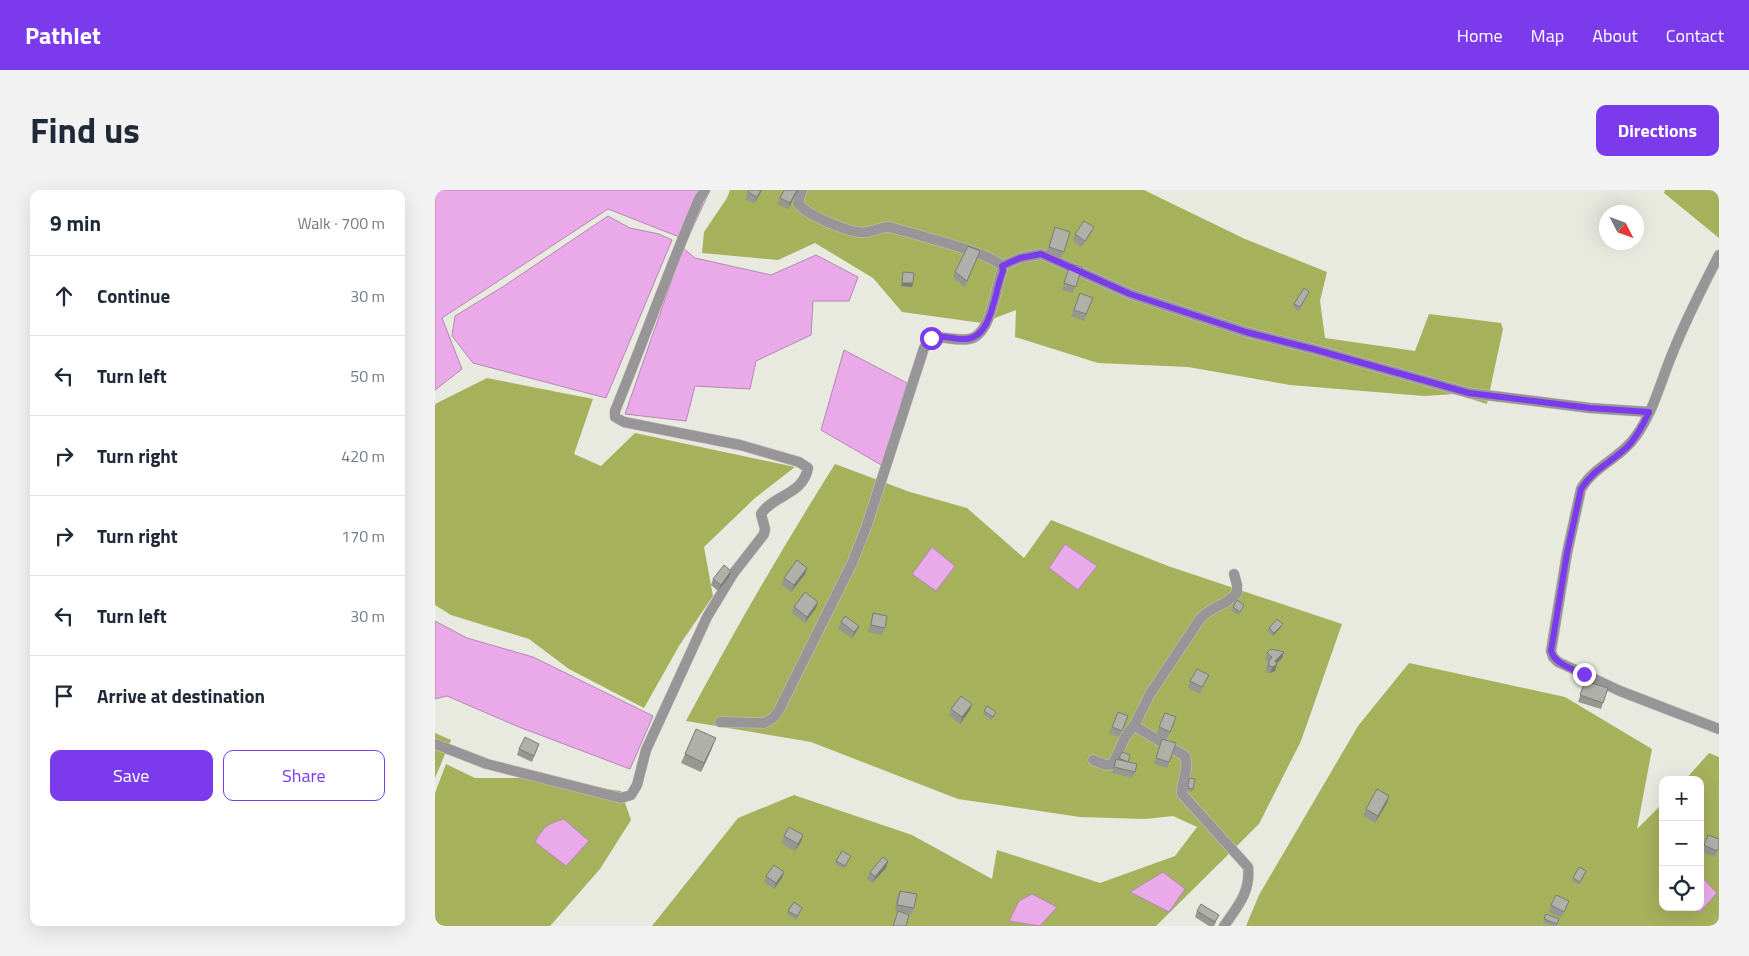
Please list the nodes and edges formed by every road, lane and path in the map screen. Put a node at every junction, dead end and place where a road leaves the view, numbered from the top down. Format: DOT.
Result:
graph roads {
  1 [pos="705,190"];
  2 [pos="802,190"];
  3 [pos="1719,255"];
  4 [pos="1002,266"];
  5 [pos="1649,412"];
  6 [pos="1234,574"];
  7 [pos="720,722"];
  8 [pos="1135,724"];
  9 [pos="1719,729"];
  10 [pos="435,744"];
  11 [pos="1093,760"];
  12 [pos="1227,925"];
  1 -- 10 [label="street"];
  2 -- 4 [label="street"];
  3 -- 5 [label="street"];
  4 -- 5 [label="street"];
  4 -- 7 [label="street"];
  5 -- 9 [label="street"];
  6 -- 8 [label="street"];
  8 -- 11 [label="street"];
  8 -- 12 [label="street"];
}
